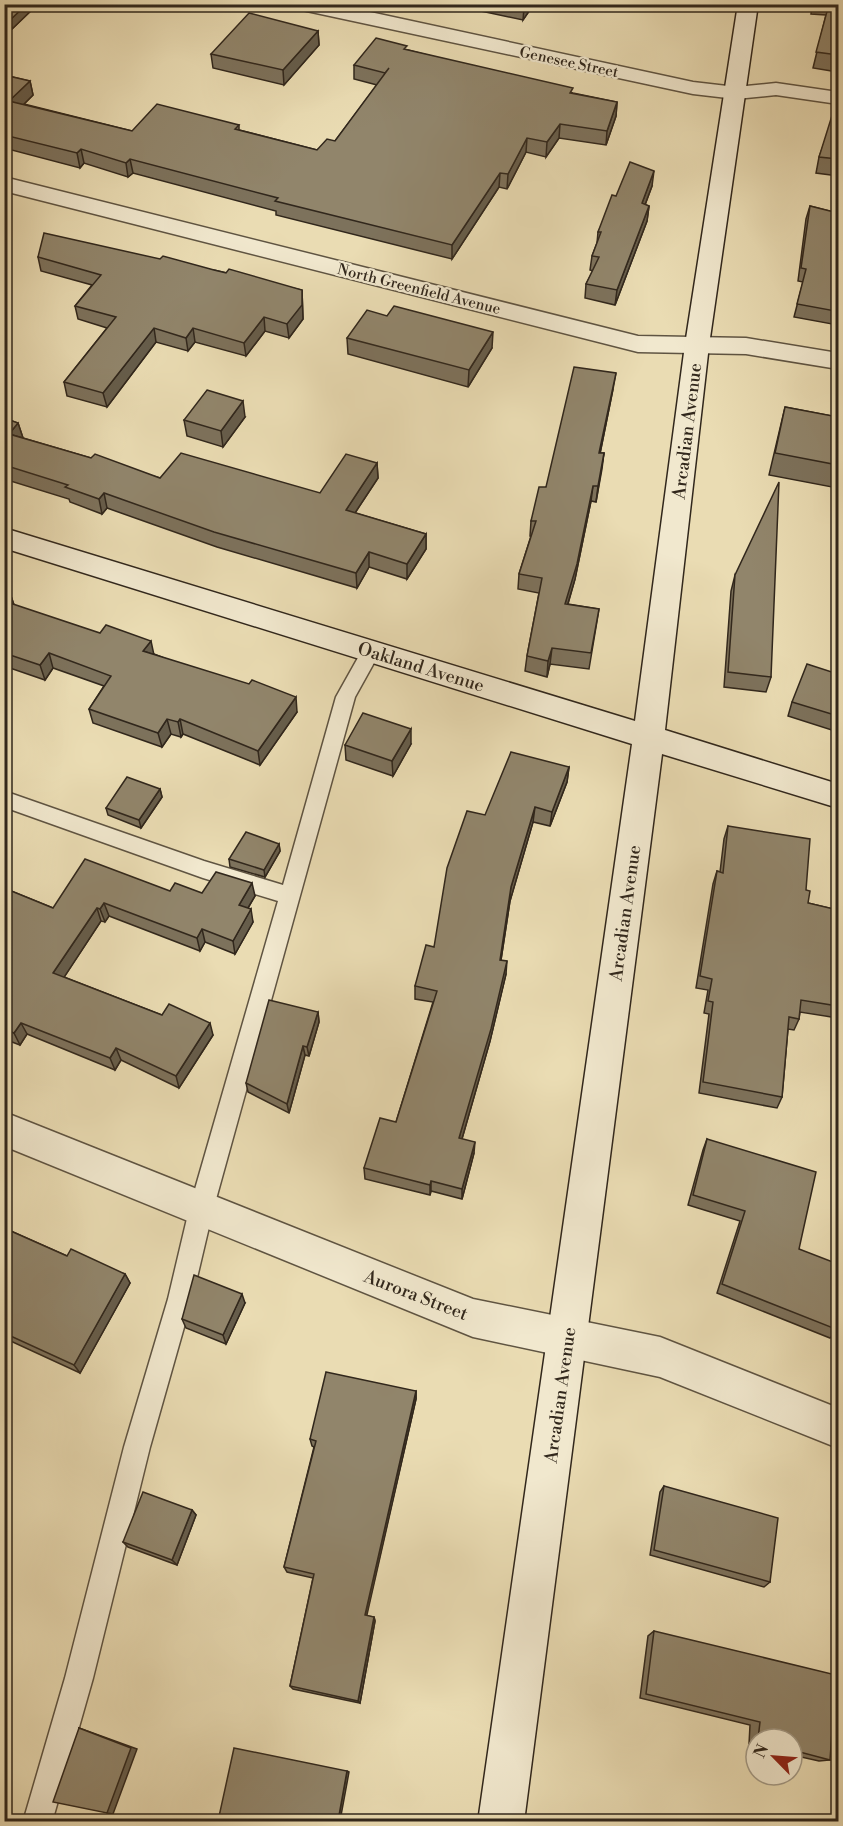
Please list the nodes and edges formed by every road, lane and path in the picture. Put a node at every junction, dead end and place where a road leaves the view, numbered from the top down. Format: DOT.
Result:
graph roads {
  1 [pos="302,4"];
  2 [pos="748,4"];
  3 [pos="736,93"];
  4 [pos="838,98"];
  5 [pos="4,183"];
  6 [pos="697,345"];
  7 [pos="838,361"];
  8 [pos="4,538"];
  9 [pos="371,652"];
  10 [pos="649,737"];
  11 [pos="838,796"];
  12 [pos="4,800"];
  13 [pos="290,896"];
  14 [pos="4,1129"];
  15 [pos="201,1210"];
  16 [pos="567,1340"];
  17 [pos="838,1428"];
  18 [pos="37,1821"];
  19 [pos="501,1821"];
  1 -- 3 [label="street, Genesee Street"];
  2 -- 3 [label="street, Arcadian Avenue"];
  3 -- 4 [label="street, Genesee Street"];
  3 -- 6 [label="street, Arcadian Avenue"];
  5 -- 6 [label="street, North Greenfield Avenue"];
  6 -- 7 [label="street, North Greenfield Avenue"];
  6 -- 10 [label="street, Arcadian Avenue"];
  8 -- 9 [label="street, Oakland Avenue"];
  9 -- 10 [label="street, Oakland Avenue"];
  9 -- 13 [label="lane"];
  10 -- 11 [label="street, Oakland Avenue"];
  10 -- 16 [label="street, Arcadian Avenue"];
  12 -- 13 [label="lane"];
  13 -- 15 [label="lane"];
  14 -- 15 [label="street, Aurora Street"];
  15 -- 16 [label="street, Aurora Street"];
  15 -- 18 [label="lane"];
  16 -- 17 [label="street, Aurora Street"];
  16 -- 19 [label="street, Arcadian Avenue"];
}
